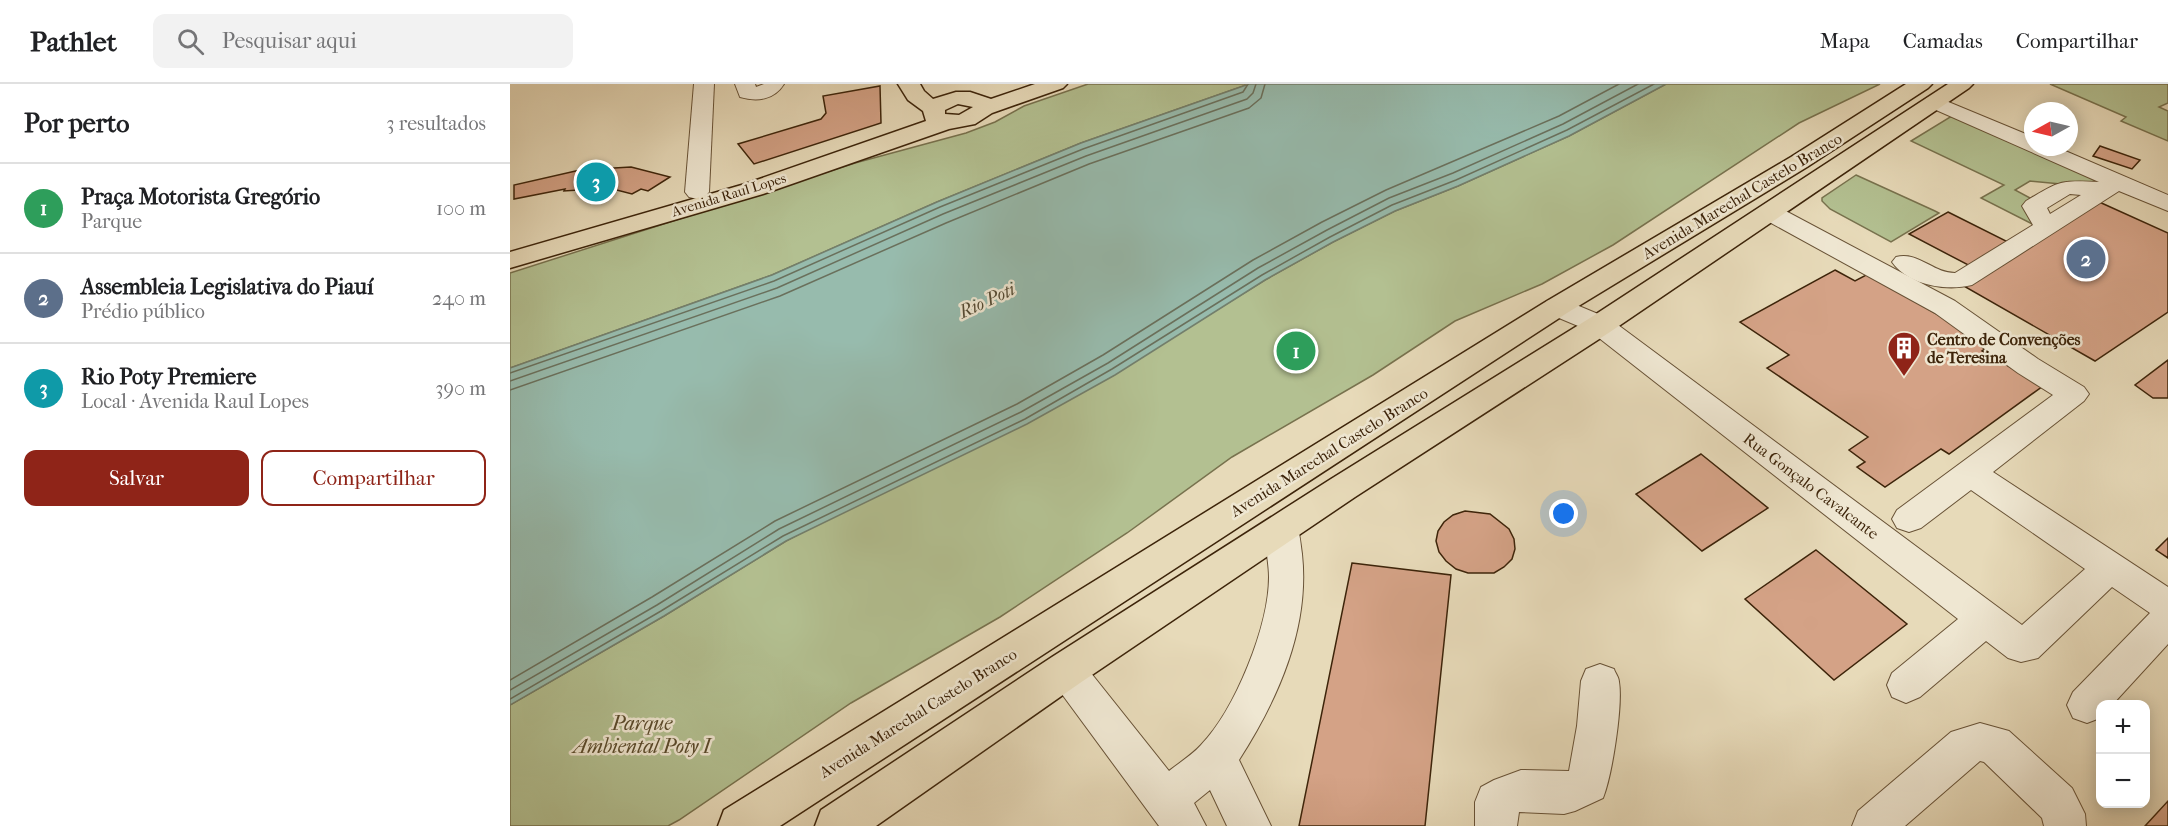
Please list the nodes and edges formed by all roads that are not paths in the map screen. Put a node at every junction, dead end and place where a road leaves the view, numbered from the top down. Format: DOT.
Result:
graph roads {
  1 [pos="704,84"];
  2 [pos="745,84"];
  3 [pos="774,84"];
  4 [pos="909,84"];
  5 [pos="930,84"];
  6 [pos="1012,84"];
  7 [pos="1056,84"];
  8 [pos="1962,84"];
  9 [pos="1927,93"];
  10 [pos="970,101"];
  11 [pos="937,114"];
  12 [pos="1860,138"];
  13 [pos="2024,141"];
  14 [pos="2054,156"];
  15 [pos="2112,186"];
  16 [pos="697,192"];
  17 [pos="2168,204"];
  18 [pos="1781,207"];
  19 [pos="510,244"];
  20 [pos="510,260"];
  21 [pos="1557,307"];
  22 [pos="1600,325"];
  23 [pos="1970,474"];
  24 [pos="1909,519"];
  25 [pos="1282,528"];
  26 [pos="1168,554"];
  27 [pos="2111,567"];
  28 [pos="1193,588"];
  29 [pos="2168,606"];
  30 [pos="1985,619"];
  31 [pos="2168,620"];
  32 [pos="1066,670"];
  33 [pos="1600,681"];
  34 [pos="1906,685"];
  35 [pos="2087,705"];
  36 [pos="1216,759"];
  37 [pos="1175,813"];
  38 [pos="740,826"];
  39 [pos="837,826"];
  40 [pos="1250,826"];
  41 [pos="1496,826"];
  42 [pos="1873,826"];
  43 [pos="2065,826"];
  1 -- 16 [label="street"];
  2 -- 3 [label="street"];
  4 -- 11 [label="main road"];
  5 -- 10 [label="main road"];
  6 -- 10 [label="main road"];
  7 -- 10 [label="main road"];
  8 -- 9 [label="main road, Avenida Marechal Castelo Branco"];
  9 -- 12 [label="main road, Avenida Marechal Castelo Branco"];
  9 -- 13 [label="street"];
  10 -- 11 [label="main road"];
  10 -- 11 [label="main road"];
  11 -- 16 [label="main road, Avenida Raul Lopes"];
  11 -- 20 [label="main road, Avenida Raul Lopes"];
  12 -- 18 [label="main road, Avenida Marechal Castelo Branco"];
  12 -- 21 [label="main road, Avenida Marechal Castelo Branco"];
  14 -- 15 [label="street"];
  15 -- 17 [label="street"];
  15 -- 18 [label="street"];
  16 -- 19 [label="main road, Avenida Raul Lopes"];
  18 -- 22 [label="main road, Avenida Marechal Castelo Branco"];
  18 -- 23 [label="street"];
  21 -- 22 [label="street, Rua Gonçalo Cavalcante"];
  21 -- 26 [label="main road, Avenida Marechal Castelo Branco"];
  22 -- 25 [label="main road, Avenida Marechal Castelo Branco"];
  22 -- 30 [label="street, Rua Gonçalo Cavalcante"];
  23 -- 24 [label="street"];
  23 -- 27 [label="street"];
  25 -- 28 [label="main road, Avenida Marechal Castelo Branco"];
  25 -- 36 [label="street"];
  26 -- 28 [label="main road"];
  26 -- 38 [label="main road, Avenida Marechal Castelo Branco"];
  27 -- 29 [label="street"];
  27 -- 30 [label="street, Rua Gonçalo Cavalcante"];
  28 -- 32 [label="main road, Avenida Marechal Castelo Branco"];
  30 -- 34 [label="street"];
  31 -- 35 [label="street"];
  32 -- 37 [label="street"];
  32 -- 39 [label="main road, Avenida Marechal Castelo Branco"];
  33 -- 41 [label="street"];
  36 -- 37 [label="street"];
  36 -- 40 [label="street"];
  42 -- 43 [label="street"];
}
